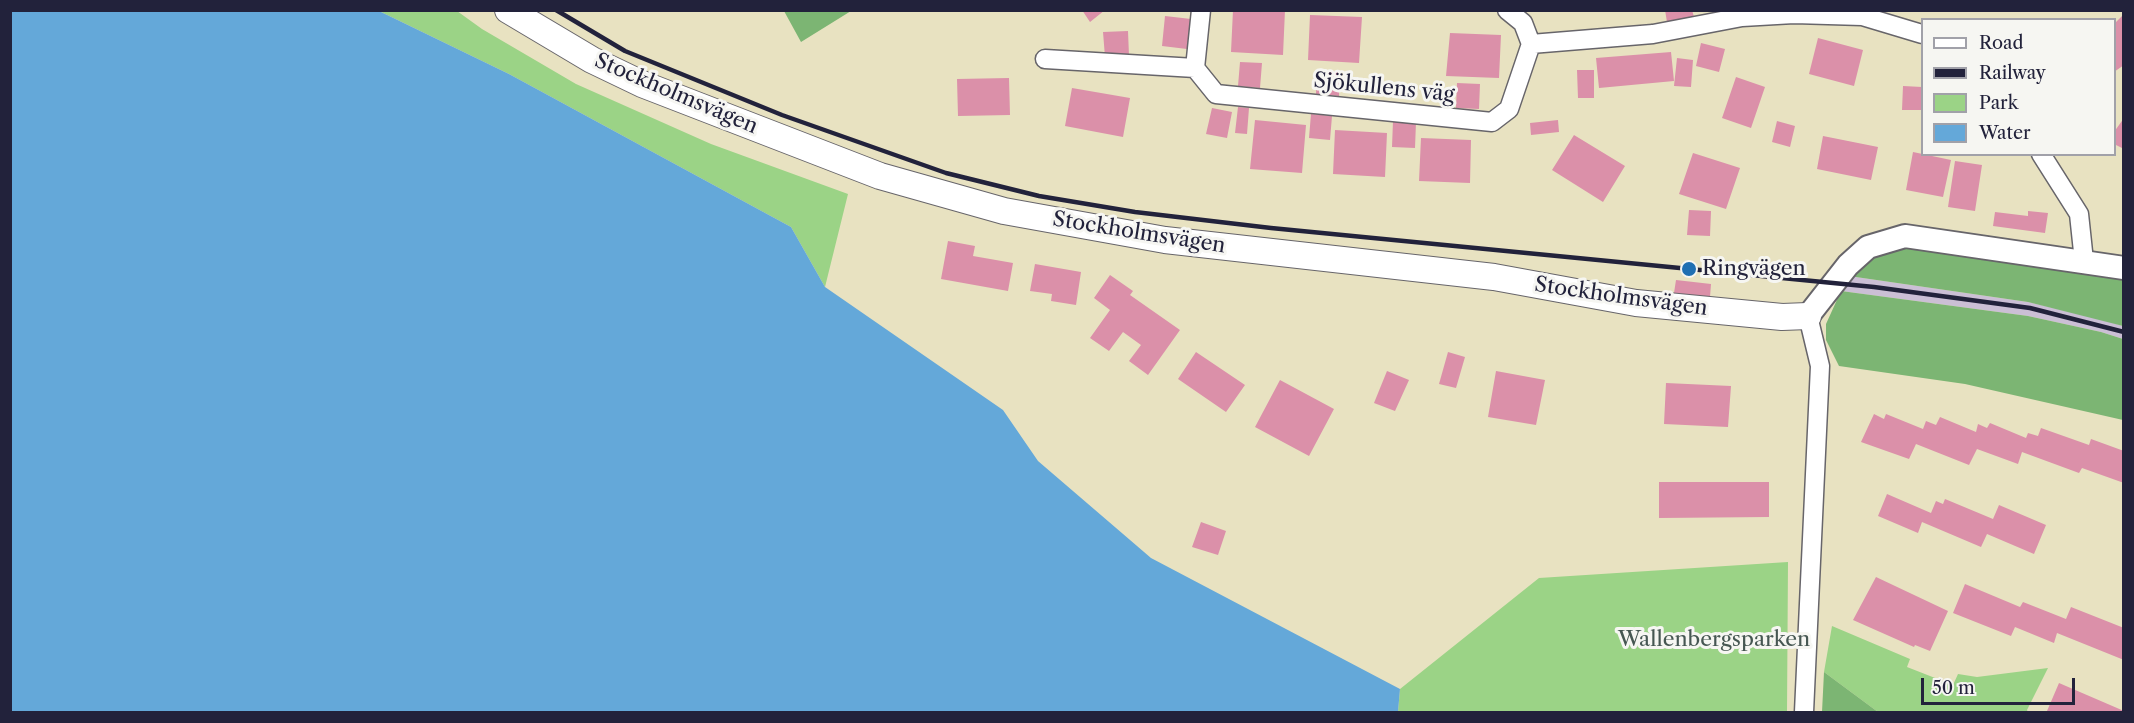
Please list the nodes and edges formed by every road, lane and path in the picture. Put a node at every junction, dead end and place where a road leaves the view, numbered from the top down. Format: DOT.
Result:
graph roads {
  1 [pos="508,10"];
  2 [pos="1201,10"];
  3 [pos="1507,10"];
  4 [pos="1921,33"];
  5 [pos="1531,44"];
  6 [pos="1045,59"];
  7 [pos="1195,68"];
  8 [pos="2042,156"];
  9 [pos="2084,261"];
  10 [pos="2124,268"];
  11 [pos="1808,316"];
  12 [pos="1804,712"];
  1 -- 11 [label="main road, Stockholmsvägen"];
  2 -- 7 [label="street"];
  3 -- 5 [label="street"];
  4 -- 5 [label="street"];
  5 -- 7 [label="street, Sjökullens väg"];
  6 -- 7 [label="street"];
  8 -- 9 [label="street"];
  9 -- 10 [label="street"];
  9 -- 11 [label="street"];
  11 -- 12 [label="street"];
}
